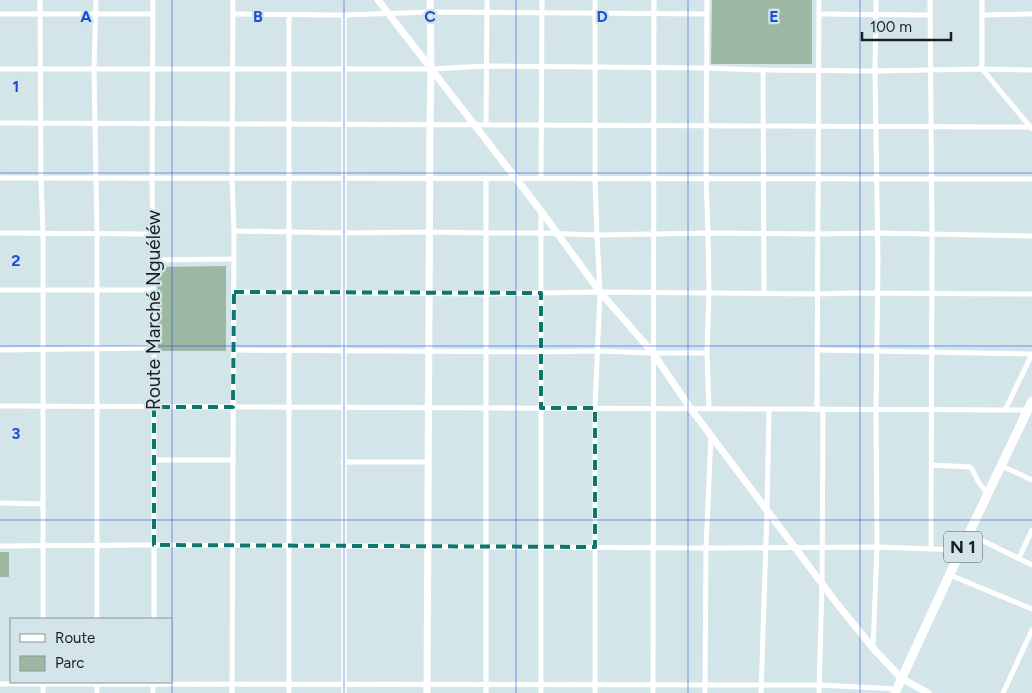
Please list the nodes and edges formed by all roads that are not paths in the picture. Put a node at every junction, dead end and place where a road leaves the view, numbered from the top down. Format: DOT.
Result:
graph roads {
  1 [pos="40,0"];
  2 [pos="96,0"];
  3 [pos="153,0"];
  4 [pos="233,0"];
  5 [pos="378,0"];
  6 [pos="430,0"];
  7 [pos="487,0"];
  8 [pos="542,0"];
  9 [pos="595,0"];
  10 [pos="654,0"];
  11 [pos="706,0"];
  12 [pos="819,0"];
  13 [pos="876,0"];
  14 [pos="930,0"];
  15 [pos="982,0"];
  16 [pos="388,12"];
  17 [pos="430,12"];
  18 [pos="487,12"];
  19 [pos="95,13"];
  20 [pos="542,13"];
  21 [pos="0,14"];
  22 [pos="40,14"];
  23 [pos="153,14"];
  24 [pos="233,14"];
  25 [pos="595,14"];
  26 [pos="654,14"];
  27 [pos="706,14"];
  28 [pos="819,14"];
  29 [pos="876,14"];
  30 [pos="1032,14"];
  31 [pos="289,15"];
  32 [pos="344,15"];
  33 [pos="930,15"];
  34 [pos="982,15"];
  35 [pos="486,66"];
  36 [pos="542,67"];
  37 [pos="595,67"];
  38 [pos="654,67"];
  39 [pos="40,68"];
  40 [pos="232,68"];
  41 [pos="289,68"];
  42 [pos="706,68"];
  43 [pos="0,69"];
  44 [pos="94,69"];
  45 [pos="344,69"];
  46 [pos="432,69"];
  47 [pos="153,70"];
  48 [pos="763,70"];
  49 [pos="819,70"];
  50 [pos="932,70"];
  51 [pos="982,70"];
  52 [pos="1032,70"];
  53 [pos="875,71"];
  54 [pos="0,123"];
  55 [pos="40,123"];
  56 [pos="152,123"];
  57 [pos="95,124"];
  58 [pos="232,124"];
  59 [pos="288,124"];
  60 [pos="343,124"];
  61 [pos="430,124"];
  62 [pos="474,125"];
  63 [pos="486,125"];
  64 [pos="541,125"];
  65 [pos="595,125"];
  66 [pos="654,125"];
  67 [pos="706,126"];
  68 [pos="764,126"];
  69 [pos="819,126"];
  70 [pos="876,126"];
  71 [pos="932,126"];
  72 [pos="1032,128"];
  73 [pos="0,178"];
  74 [pos="41,178"];
  75 [pos="96,178"];
  76 [pos="152,178"];
  77 [pos="232,178"];
  78 [pos="289,178"];
  79 [pos="343,178"];
  80 [pos="429,178"];
  81 [pos="486,178"];
  82 [pos="516,178"];
  83 [pos="541,178"];
  84 [pos="595,178"];
  85 [pos="654,178"];
  86 [pos="706,178"];
  87 [pos="819,178"];
  88 [pos="764,179"];
  89 [pos="876,179"];
  90 [pos="931,179"];
  91 [pos="1032,179"];
  92 [pos="541,211"];
  93 [pos="234,232"];
  94 [pos="289,232"];
  95 [pos="429,232"];
  96 [pos="0,233"];
  97 [pos="343,233"];
  98 [pos="486,233"];
  99 [pos="541,233"];
  100 [pos="558,233"];
  101 [pos="708,233"];
  102 [pos="878,233"];
  103 [pos="43,234"];
  104 [pos="98,234"];
  105 [pos="152,234"];
  106 [pos="654,234"];
  107 [pos="764,234"];
  108 [pos="818,234"];
  109 [pos="932,234"];
  110 [pos="596,235"];
  111 [pos="1032,236"];
  112 [pos="234,259"];
  113 [pos="153,260"];
  114 [pos="0,290"];
  115 [pos="153,290"];
  116 [pos="43,291"];
  117 [pos="97,291"];
  118 [pos="234,292"];
  119 [pos="541,292"];
  120 [pos="600,292"];
  121 [pos="288,293"];
  122 [pos="343,293"];
  123 [pos="655,293"];
  124 [pos="709,293"];
  125 [pos="764,293"];
  126 [pos="878,293"];
  127 [pos="932,293"];
  128 [pos="429,294"];
  129 [pos="486,294"];
  130 [pos="818,294"];
  131 [pos="1032,294"];
  132 [pos="154,348"];
  133 [pos="98,349"];
  134 [pos="0,350"];
  135 [pos="43,350"];
  136 [pos="234,350"];
  137 [pos="288,350"];
  138 [pos="818,350"];
  139 [pos="343,351"];
  140 [pos="429,351"];
  141 [pos="597,351"];
  142 [pos="877,351"];
  143 [pos="486,352"];
  144 [pos="541,352"];
  145 [pos="931,352"];
  146 [pos="653,353"];
  147 [pos="708,353"];
  148 [pos="1032,354"];
  149 [pos="1032,401"];
  150 [pos="0,406"];
  151 [pos="43,406"];
  152 [pos="98,406"];
  153 [pos="154,406"];
  154 [pos="233,407"];
  155 [pos="288,407"];
  156 [pos="343,407"];
  157 [pos="428,408"];
  158 [pos="486,408"];
  159 [pos="541,408"];
  160 [pos="595,408"];
  161 [pos="654,408"];
  162 [pos="691,409"];
  163 [pos="709,409"];
  164 [pos="769,409"];
  165 [pos="820,409"];
  166 [pos="876,410"];
  167 [pos="932,410"];
  168 [pos="1005,410"];
  169 [pos="1028,410"];
  170 [pos="711,436"];
  171 [pos="154,460"];
  172 [pos="233,460"];
  173 [pos="343,462"];
  174 [pos="428,462"];
  175 [pos="932,465"];
  176 [pos="1002,466"];
  177 [pos="1032,480"];
  178 [pos="988,494"];
  179 [pos="0,503"];
  180 [pos="43,504"];
  181 [pos="768,511"];
  182 [pos="1032,530"];
  183 [pos="969,534"];
  184 [pos="97,545"];
  185 [pos="154,545"];
  186 [pos="233,545"];
  187 [pos="0,546"];
  188 [pos="43,546"];
  189 [pos="288,546"];
  190 [pos="344,546"];
  191 [pos="428,546"];
  192 [pos="486,547"];
  193 [pos="541,547"];
  194 [pos="595,547"];
  195 [pos="822,547"];
  196 [pos="877,547"];
  197 [pos="654,548"];
  198 [pos="706,548"];
  199 [pos="766,548"];
  200 [pos="796,548"];
  201 [pos="931,548"];
  202 [pos="961,550"];
  203 [pos="1019,558"];
  204 [pos="1032,564"];
  205 [pos="950,575"];
  206 [pos="822,584"];
  207 [pos="1032,609"];
  208 [pos="43,618"];
  209 [pos="97,618"];
  210 [pos="154,618"];
  211 [pos="1032,632"];
  212 [pos="873,648"];
  213 [pos="901,678"];
  214 [pos="43,683"];
  215 [pos="97,683"];
  216 [pos="154,683"];
  217 [pos="0,684"];
  218 [pos="232,684"];
  219 [pos="288,684"];
  220 [pos="344,684"];
  221 [pos="427,684"];
  222 [pos="486,684"];
  223 [pos="541,684"];
  224 [pos="595,684"];
  225 [pos="653,684"];
  226 [pos="706,684"];
  227 [pos="762,684"];
  228 [pos="819,685"];
  229 [pos="896,691"];
  230 [pos="43,693"];
  231 [pos="97,693"];
  232 [pos="154,693"];
  233 [pos="232,693"];
  234 [pos="289,693"];
  235 [pos="344,693"];
  236 [pos="427,693"];
  237 [pos="486,693"];
  238 [pos="541,693"];
  239 [pos="595,693"];
  240 [pos="653,693"];
  241 [pos="706,693"];
  242 [pos="761,693"];
  243 [pos="819,693"];
  244 [pos="928,693"];
  245 [pos="1003,693"];
  1 -- 22 [label="street"];
  2 -- 19 [label="street"];
  3 -- 23 [label="street, Route Marché Nguéléw"];
  4 -- 24 [label="street"];
  5 -- 16 [label="main road"];
  6 -- 17 [label="main road"];
  7 -- 18 [label="street"];
  8 -- 20 [label="street"];
  9 -- 25 [label="street"];
  10 -- 26 [label="street"];
  11 -- 27 [label="street"];
  12 -- 28 [label="street"];
  13 -- 29 [label="street"];
  14 -- 33 [label="street"];
  15 -- 34 [label="street"];
  16 -- 17 [label="street"];
  16 -- 32 [label="street"];
  16 -- 46 [label="main road"];
  17 -- 18 [label="street"];
  17 -- 46 [label="main road"];
  18 -- 20 [label="street"];
  18 -- 35 [label="street"];
  19 -- 22 [label="street"];
  19 -- 23 [label="street"];
  19 -- 44 [label="street"];
  20 -- 25 [label="street"];
  20 -- 36 [label="street"];
  21 -- 22 [label="street"];
  22 -- 39 [label="street"];
  23 -- 47 [label="street, Route Marché Nguéléw"];
  24 -- 31 [label="street"];
  24 -- 40 [label="street"];
  25 -- 26 [label="street"];
  25 -- 37 [label="street"];
  26 -- 27 [label="street"];
  26 -- 38 [label="street"];
  27 -- 42 [label="street"];
  28 -- 29 [label="street"];
  28 -- 49 [label="street"];
  29 -- 33 [label="street"];
  29 -- 53 [label="street"];
  30 -- 34 [label="street"];
  31 -- 32 [label="street"];
  31 -- 41 [label="street"];
  32 -- 45 [label="street"];
  33 -- 50 [label="street"];
  34 -- 51 [label="street"];
  35 -- 36 [label="street"];
  35 -- 46 [label="street"];
  35 -- 63 [label="street"];
  36 -- 37 [label="street"];
  36 -- 64 [label="street"];
  37 -- 38 [label="street"];
  37 -- 65 [label="street"];
  38 -- 42 [label="street"];
  38 -- 66 [label="street"];
  39 -- 43 [label="street"];
  39 -- 44 [label="street"];
  39 -- 55 [label="street"];
  40 -- 41 [label="street"];
  40 -- 47 [label="street"];
  40 -- 58 [label="street"];
  41 -- 45 [label="street"];
  41 -- 59 [label="street"];
  42 -- 48 [label="street"];
  42 -- 67 [label="street"];
  44 -- 47 [label="street"];
  44 -- 57 [label="street"];
  45 -- 46 [label="street"];
  45 -- 60 [label="street"];
  46 -- 61 [label="main road"];
  46 -- 62 [label="main road"];
  47 -- 56 [label="street, Route Marché Nguéléw"];
  48 -- 49 [label="street"];
  48 -- 68 [label="street"];
  49 -- 53 [label="street"];
  49 -- 69 [label="street"];
  50 -- 51 [label="street"];
  50 -- 53 [label="street"];
  50 -- 71 [label="street"];
  51 -- 52 [label="street"];
  51 -- 72 [label="street"];
  53 -- 70 [label="street"];
  54 -- 55 [label="street"];
  55 -- 57 [label="street"];
  55 -- 74 [label="street"];
  56 -- 57 [label="street"];
  56 -- 58 [label="street"];
  56 -- 76 [label="street, Route Marché Nguéléw"];
  57 -- 75 [label="street"];
  58 -- 59 [label="street"];
  58 -- 77 [label="street"];
  59 -- 60 [label="street"];
  59 -- 78 [label="street"];
  60 -- 61 [label="street"];
  60 -- 79 [label="street"];
  61 -- 62 [label="street"];
  61 -- 80 [label="main road"];
  62 -- 63 [label="street"];
  62 -- 82 [label="main road"];
  63 -- 64 [label="street"];
  64 -- 65 [label="street"];
  64 -- 83 [label="street"];
  65 -- 66 [label="street"];
  65 -- 84 [label="street"];
  66 -- 67 [label="street"];
  66 -- 85 [label="street"];
  67 -- 68 [label="street"];
  67 -- 86 [label="street"];
  68 -- 69 [label="street"];
  68 -- 88 [label="street"];
  69 -- 70 [label="street"];
  69 -- 87 [label="street"];
  70 -- 71 [label="street"];
  70 -- 89 [label="street"];
  71 -- 72 [label="street"];
  71 -- 90 [label="street"];
  73 -- 74 [label="street"];
  74 -- 75 [label="street"];
  74 -- 103 [label="street"];
  75 -- 76 [label="street"];
  75 -- 104 [label="street"];
  76 -- 77 [label="street"];
  76 -- 105 [label="street, Route Marché Nguéléw"];
  77 -- 78 [label="street"];
  77 -- 93 [label="street"];
  78 -- 79 [label="street"];
  78 -- 94 [label="street"];
  79 -- 80 [label="street"];
  79 -- 97 [label="street"];
  80 -- 81 [label="street"];
  80 -- 95 [label="main road"];
  81 -- 82 [label="street"];
  81 -- 98 [label="street"];
  82 -- 83 [label="street"];
  82 -- 92 [label="main road"];
  83 -- 84 [label="street"];
  84 -- 85 [label="street"];
  84 -- 110 [label="street"];
  85 -- 86 [label="street"];
  85 -- 106 [label="street"];
  86 -- 88 [label="street"];
  86 -- 101 [label="street"];
  87 -- 88 [label="street"];
  87 -- 89 [label="street"];
  87 -- 108 [label="street"];
  88 -- 107 [label="street"];
  89 -- 90 [label="street"];
  89 -- 102 [label="street"];
  90 -- 91 [label="street"];
  90 -- 109 [label="street"];
  92 -- 99 [label="street"];
  92 -- 100 [label="main road"];
  93 -- 94 [label="street"];
  93 -- 112 [label="street"];
  94 -- 97 [label="street"];
  94 -- 121 [label="street"];
  95 -- 97 [label="street"];
  95 -- 98 [label="street"];
  95 -- 128 [label="main road"];
  96 -- 103 [label="street"];
  97 -- 122 [label="street"];
  98 -- 99 [label="street"];
  98 -- 129 [label="street"];
  99 -- 100 [label="street"];
  99 -- 119 [label="street"];
  100 -- 110 [label="street"];
  100 -- 120 [label="main road"];
  101 -- 106 [label="street"];
  101 -- 107 [label="street"];
  101 -- 124 [label="street"];
  102 -- 108 [label="street"];
  102 -- 109 [label="street"];
  102 -- 126 [label="street"];
  103 -- 104 [label="street"];
  103 -- 116 [label="street"];
  104 -- 105 [label="street"];
  104 -- 117 [label="street"];
  105 -- 113 [label="street, Route Marché Nguéléw"];
  106 -- 110 [label="street"];
  106 -- 123 [label="street"];
  107 -- 108 [label="street"];
  107 -- 125 [label="street"];
  108 -- 130 [label="street"];
  109 -- 111 [label="street"];
  109 -- 127 [label="street"];
  110 -- 120 [label="street"];
  112 -- 113 [label="street"];
  112 -- 118 [label="street"];
  113 -- 115 [label="street, Route Marché Nguéléw"];
  114 -- 116 [label="street"];
  115 -- 117 [label="street"];
  115 -- 132 [label="street, Route Marché Nguéléw"];
  116 -- 117 [label="street"];
  116 -- 135 [label="street"];
  117 -- 133 [label="street"];
  118 -- 121 [label="street"];
  118 -- 136 [label="street"];
  119 -- 120 [label="street"];
  119 -- 129 [label="street"];
  119 -- 144 [label="street"];
  120 -- 123 [label="street"];
  120 -- 141 [label="street"];
  120 -- 146 [label="main road"];
  121 -- 122 [label="street"];
  121 -- 137 [label="street"];
  122 -- 128 [label="street"];
  122 -- 139 [label="street"];
  123 -- 124 [label="street"];
  123 -- 146 [label="street"];
  124 -- 125 [label="street"];
  124 -- 147 [label="street"];
  125 -- 130 [label="street"];
  126 -- 127 [label="street"];
  126 -- 130 [label="street"];
  126 -- 142 [label="street"];
  127 -- 131 [label="street"];
  127 -- 145 [label="street"];
  128 -- 129 [label="street"];
  128 -- 140 [label="main road"];
  129 -- 143 [label="street"];
  130 -- 138 [label="street"];
  132 -- 133 [label="street"];
  132 -- 153 [label="street, Route Marché Nguéléw"];
  133 -- 135 [label="street"];
  133 -- 152 [label="street"];
  134 -- 135 [label="street"];
  135 -- 151 [label="street"];
  136 -- 137 [label="street"];
  136 -- 154 [label="street"];
  137 -- 139 [label="street"];
  137 -- 155 [label="street"];
  138 -- 142 [label="street"];
  138 -- 165 [label="street"];
  139 -- 140 [label="street"];
  139 -- 156 [label="street"];
  140 -- 143 [label="street"];
  140 -- 157 [label="main road"];
  141 -- 144 [label="street"];
  141 -- 146 [label="street"];
  141 -- 160 [label="street"];
  142 -- 145 [label="street"];
  142 -- 166 [label="street"];
  143 -- 144 [label="street"];
  143 -- 158 [label="street"];
  144 -- 159 [label="street"];
  145 -- 148 [label="street"];
  145 -- 167 [label="street"];
  146 -- 147 [label="street"];
  146 -- 161 [label="street"];
  146 -- 162 [label="main road"];
  147 -- 163 [label="street"];
  148 -- 168 [label="street"];
  149 -- 169 [label="highway, N 1"];
  150 -- 151 [label="street"];
  151 -- 152 [label="street"];
  151 -- 180 [label="street"];
  152 -- 153 [label="street"];
  152 -- 184 [label="street"];
  153 -- 154 [label="street"];
  153 -- 171 [label="street, Route Marché Nguéléw"];
  154 -- 155 [label="street"];
  154 -- 172 [label="street"];
  155 -- 156 [label="street"];
  155 -- 189 [label="street"];
  156 -- 157 [label="street"];
  156 -- 173 [label="street"];
  157 -- 158 [label="street"];
  157 -- 174 [label="main road"];
  158 -- 159 [label="street"];
  158 -- 192 [label="street"];
  159 -- 160 [label="street"];
  159 -- 193 [label="street"];
  160 -- 161 [label="street"];
  160 -- 194 [label="street"];
  161 -- 162 [label="street"];
  161 -- 197 [label="street"];
  162 -- 163 [label="street"];
  162 -- 170 [label="main road"];
  163 -- 164 [label="street"];
  164 -- 165 [label="street"];
  164 -- 181 [label="street"];
  165 -- 166 [label="street"];
  165 -- 195 [label="street"];
  166 -- 167 [label="street"];
  166 -- 196 [label="street"];
  167 -- 168 [label="street"];
  167 -- 175 [label="street"];
  168 -- 169 [label="street"];
  169 -- 176 [label="highway, N 1"];
  170 -- 181 [label="main road"];
  170 -- 198 [label="street"];
  171 -- 172 [label="street"];
  171 -- 185 [label="street, Route Marché Nguéléw"];
  172 -- 186 [label="street"];
  173 -- 174 [label="street"];
  173 -- 190 [label="street"];
  174 -- 191 [label="main road"];
  175 -- 178 [label="street"];
  175 -- 201 [label="street"];
  176 -- 177 [label="street"];
  176 -- 178 [label="highway, N 1"];
  178 -- 183 [label="highway, N 1"];
  179 -- 180 [label="street"];
  180 -- 188 [label="street"];
  181 -- 199 [label="street"];
  181 -- 200 [label="main road"];
  182 -- 203 [label="street"];
  183 -- 202 [label="highway, N 1"];
  183 -- 203 [label="street"];
  184 -- 185 [label="street"];
  184 -- 188 [label="street"];
  184 -- 209 [label="street"];
  185 -- 186 [label="street"];
  185 -- 210 [label="street, Route Marché Nguéléw"];
  186 -- 189 [label="street"];
  186 -- 218 [label="street"];
  187 -- 188 [label="street"];
  188 -- 208 [label="street"];
  189 -- 190 [label="street"];
  189 -- 219 [label="street"];
  190 -- 191 [label="street"];
  190 -- 220 [label="street"];
  191 -- 192 [label="street"];
  191 -- 221 [label="main road"];
  192 -- 193 [label="street"];
  192 -- 222 [label="street"];
  193 -- 194 [label="street"];
  193 -- 223 [label="street"];
  194 -- 197 [label="street"];
  194 -- 224 [label="street"];
  195 -- 196 [label="street"];
  195 -- 200 [label="street"];
  195 -- 206 [label="street"];
  196 -- 201 [label="street"];
  196 -- 212 [label="street"];
  197 -- 198 [label="street"];
  197 -- 225 [label="street"];
  198 -- 199 [label="street"];
  198 -- 226 [label="street"];
  199 -- 200 [label="street"];
  199 -- 227 [label="street"];
  200 -- 206 [label="main road"];
  201 -- 202 [label="street"];
  202 -- 205 [label="highway, N 1"];
  203 -- 204 [label="street"];
  205 -- 207 [label="street"];
  205 -- 213 [label="highway, N 1"];
  206 -- 212 [label="main road"];
  206 -- 228 [label="street"];
  211 -- 245 [label="street"];
  212 -- 213 [label="main road"];
  213 -- 229 [label="highway, N 1"];
  213 -- 244 [label="main road"];
  214 -- 215 [label="street"];
  214 -- 217 [label="street"];
  214 -- 230 [label="street"];
  215 -- 216 [label="street"];
  215 -- 231 [label="street"];
  216 -- 218 [label="street"];
  216 -- 232 [label="street"];
  218 -- 219 [label="street"];
  218 -- 233 [label="street"];
  219 -- 220 [label="street"];
  219 -- 234 [label="street"];
  220 -- 221 [label="street"];
  220 -- 235 [label="street"];
  221 -- 222 [label="street"];
  221 -- 236 [label="main road"];
  222 -- 223 [label="street"];
  222 -- 237 [label="street"];
  223 -- 224 [label="street"];
  223 -- 238 [label="street"];
  224 -- 225 [label="street"];
  224 -- 239 [label="street"];
  225 -- 226 [label="street"];
  225 -- 240 [label="street"];
  226 -- 227 [label="street"];
  226 -- 241 [label="street"];
  227 -- 228 [label="street"];
  227 -- 242 [label="street"];
  228 -- 229 [label="street"];
  228 -- 243 [label="street"];
}
